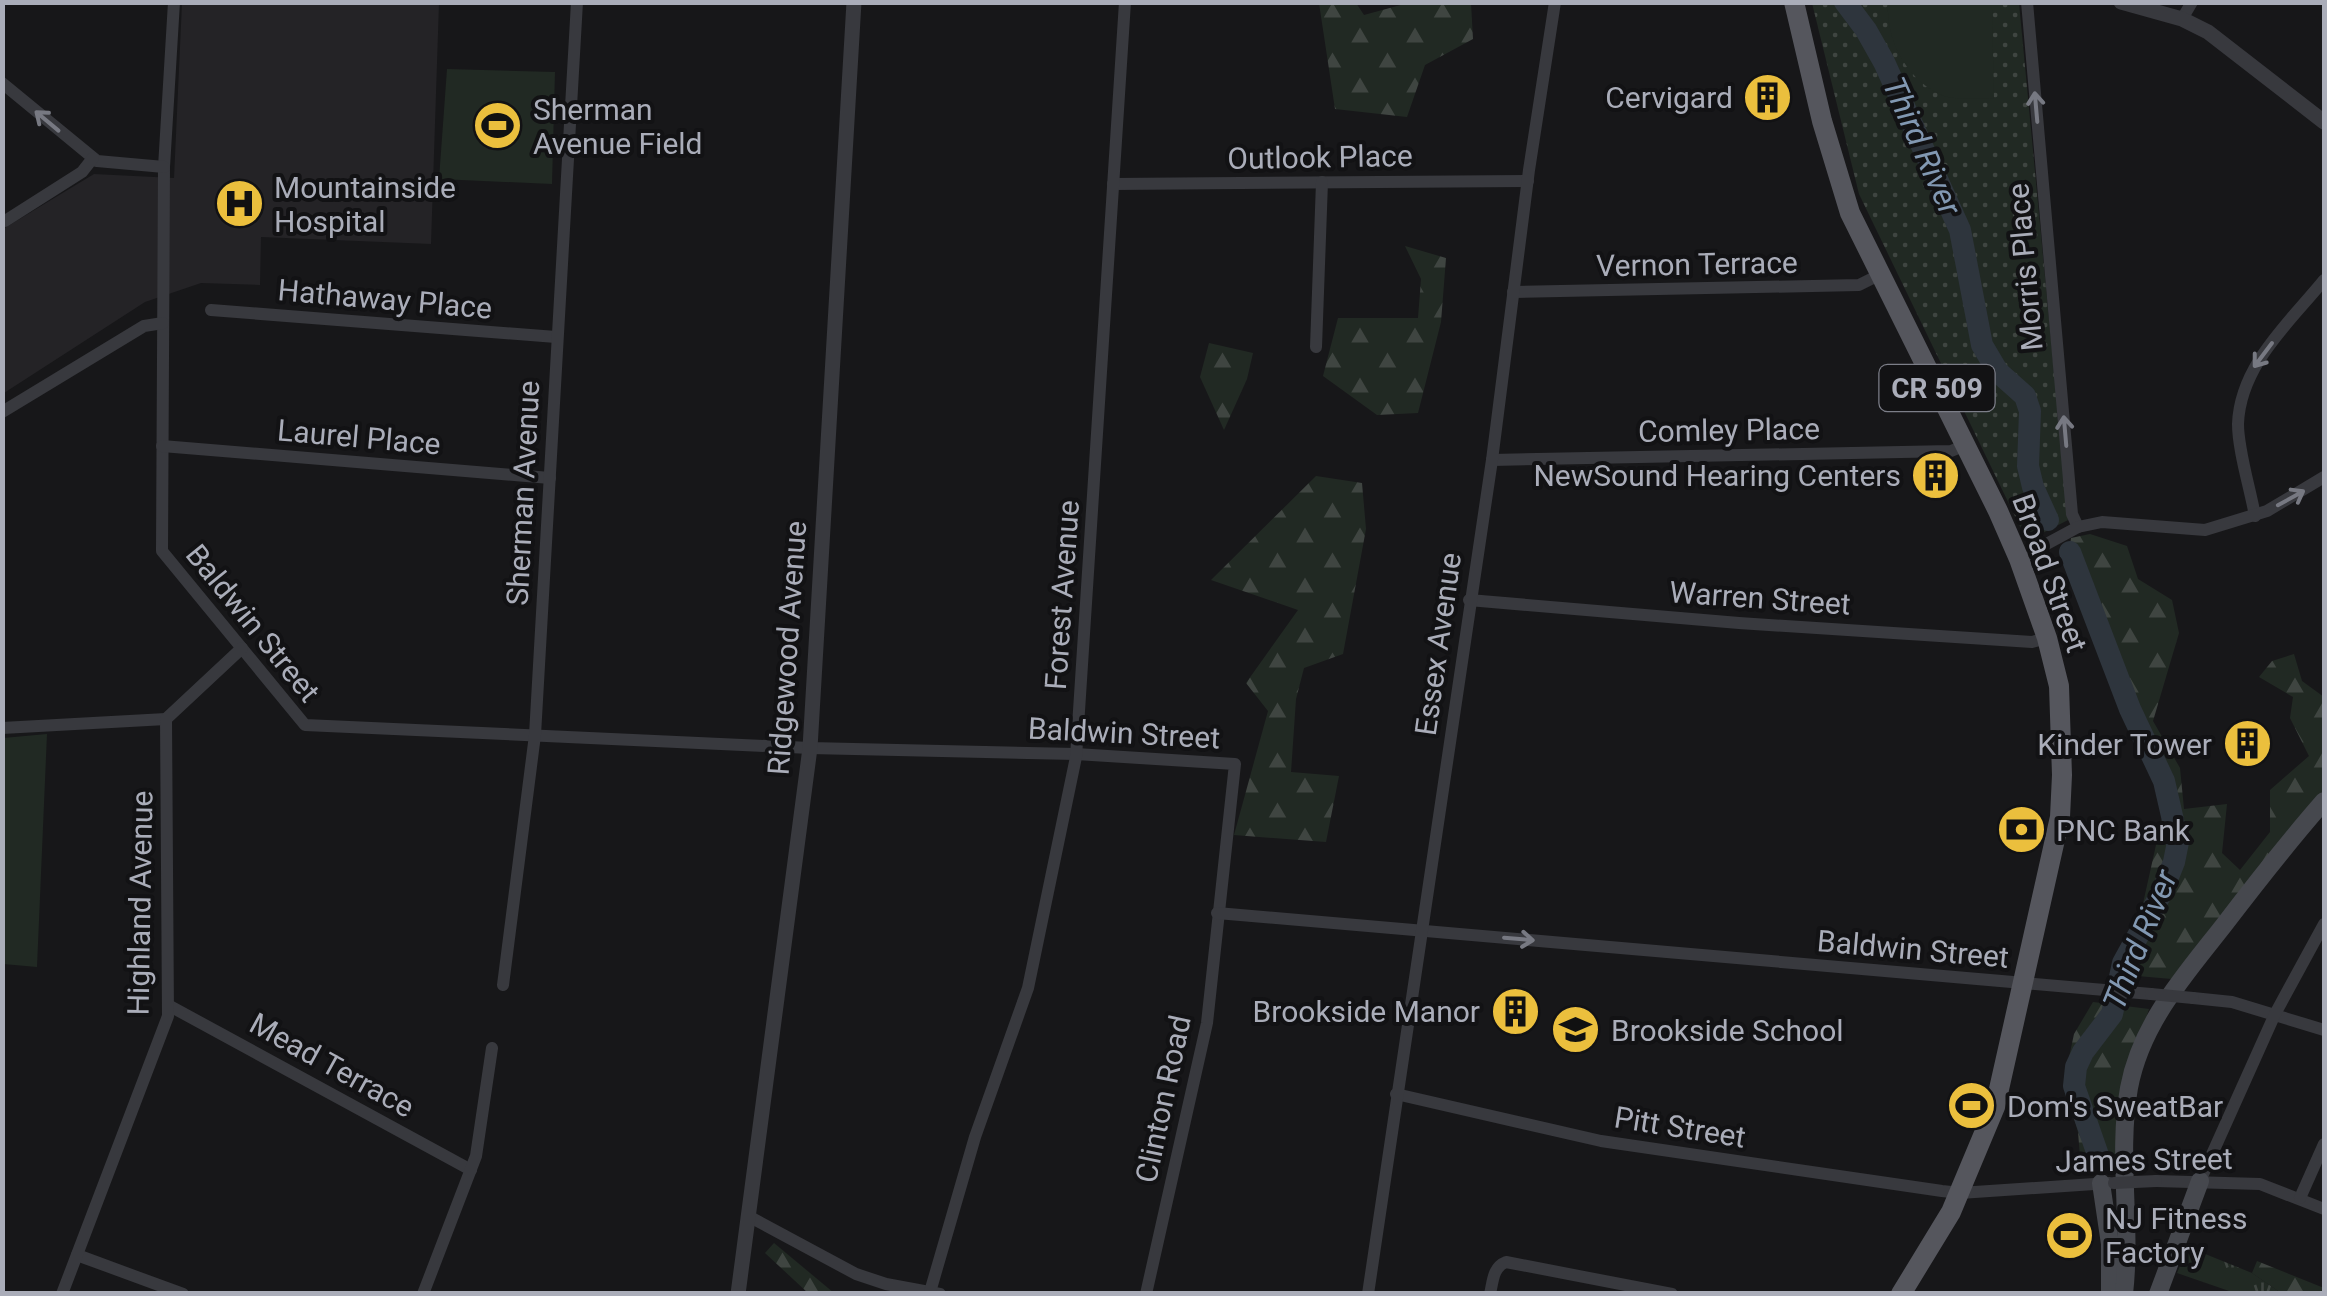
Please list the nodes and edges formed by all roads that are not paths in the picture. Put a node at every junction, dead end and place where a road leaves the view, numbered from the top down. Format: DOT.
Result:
graph roads {
  1 [pos="174,2"];
  2 [pos="577,2"];
  3 [pos="854,2"];
  4 [pos="1126,2"];
  5 [pos="1555,2"];
  6 [pos="1794,2"];
  7 [pos="2027,2"];
  8 [pos="2121,2"];
  9 [pos="2192,2"];
  10 [pos="2182,18"];
  11 [pos="2,82"];
  12 [pos="2324,122"];
  13 [pos="93,158"];
  14 [pos="164,167"];
  15 [pos="1528,181"];
  16 [pos="1322,182"];
  17 [pos="1113,184"];
  18 [pos="5,220"];
  19 [pos="1879,275"];
  20 [pos="2324,280"];
  21 [pos="1513,292"];
  22 [pos="210,310"];
  23 [pos="163,324"];
  24 [pos="556,337"];
  25 [pos="1316,348"];
  26 [pos="4,411"];
  27 [pos="1966,445"];
  28 [pos="162,446"];
  29 [pos="1492,460"];
  30 [pos="2324,477"];
  31 [pos="550,478"];
  32 [pos="2255,516"];
  33 [pos="2078,527"];
  34 [pos="2019,559"];
  35 [pos="1469,600"];
  36 [pos="2047,638"];
  37 [pos="242,648"];
  38 [pos="166,719"];
  39 [pos="2,728"];
  40 [pos="535,735"];
  41 [pos="810,748"];
  42 [pos="1076,754"];
  43 [pos="2324,801"];
  44 [pos="2324,817"];
  45 [pos="1217,913"];
  46 [pos="2324,924"];
  47 [pos="1422,930"];
  48 [pos="2024,984"];
  49 [pos="503,986"];
  50 [pos="168,1005"];
  51 [pos="2275,1014"];
  52 [pos="2324,1030"];
  53 [pos="492,1048"];
  54 [pos="1396,1094"];
  55 [pos="2324,1144"];
  56 [pos="471,1170"];
  57 [pos="2200,1181"];
  58 [pos="2108,1183"];
  59 [pos="1960,1193"];
  60 [pos="2300,1198"];
  61 [pos="2324,1210"];
  62 [pos="749,1223"];
  63 [pos="77,1255"];
  64 [pos="739,1291"];
  65 [pos="424,1293"];
  66 [pos="935,1293"];
  67 [pos="62,1294"];
  68 [pos="183,1294"];
  69 [pos="1146,1294"];
  70 [pos="1368,1294"];
  71 [pos="1490,1294"];
  72 [pos="1672,1294"];
  73 [pos="1901,1294"];
  74 [pos="2110,1294"];
  75 [pos="2124,1294"];
  76 [pos="2135,1294"];
  77 [pos="2158,1294"];
  1 -- 14 [label="street"];
  2 -- 24 [label="street, Sherman Avenue"];
  3 -- 41 [label="street, Ridgewood Avenue"];
  4 -- 17 [label="street, Forest Avenue"];
  5 -- 15 [label="street, Essex Avenue"];
  6 -- 19 [label="main road, Broad Street / CR 509"];
  33 -- 7 [label="street, Morris Place, one-way"];
  8 -- 10 [label="street"];
  9 -- 10 [label="street"];
  10 -- 12 [label="street"];
  13 -- 11 [label="street, one-way"];
  13 -- 14 [label="street"];
  13 -- 18 [label="street"];
  14 -- 23 [label="street"];
  15 -- 16 [label="street, Outlook Place"];
  15 -- 21 [label="street, Essex Avenue"];
  16 -- 17 [label="street, Outlook Place"];
  16 -- 25 [label="street"];
  17 -- 42 [label="street, Forest Avenue"];
  19 -- 21 [label="street, Vernon Terrace"];
  19 -- 27 [label="main road, Broad Street / CR 509"];
  20 -- 32 [label="street, one-way"];
  21 -- 29 [label="street, Essex Avenue"];
  22 -- 24 [label="street, Hathaway Place"];
  23 -- 26 [label="street"];
  23 -- 28 [label="street"];
  24 -- 31 [label="street, Sherman Avenue"];
  27 -- 29 [label="street, Comley Place"];
  27 -- 34 [label="main road, Broad Street / CR 509"];
  28 -- 31 [label="street, Laurel Place"];
  28 -- 37 [label="street, Baldwin Street"];
  29 -- 35 [label="street, Essex Avenue"];
  32 -- 30 [label="street, one-way"];
  31 -- 40 [label="street, Sherman Avenue"];
  32 -- 33 [label="street"];
  33 -- 34 [label="street"];
  34 -- 36 [label="main road, Broad Street / CR 509"];
  35 -- 36 [label="street, Warren Street"];
  35 -- 47 [label="street, Essex Avenue"];
  36 -- 48 [label="main road, Broad Street / CR 509"];
  37 -- 38 [label="street"];
  37 -- 40 [label="street, Baldwin Street"];
  38 -- 39 [label="street"];
  38 -- 50 [label="street, Highland Avenue"];
  40 -- 41 [label="street, Baldwin Street"];
  40 -- 49 [label="street, Sherman Avenue"];
  41 -- 42 [label="street, Baldwin Street"];
  41 -- 62 [label="street, Ridgewood Avenue"];
  42 -- 45 [label="street, Baldwin Street"];
  42 -- 66 [label="street, Forest Avenue"];
  43 -- 75 [label="main road"];
  44 -- 76 [label="main road"];
  45 -- 47 [label="street, Baldwin Street"];
  45 -- 69 [label="street, Clinton Road"];
  46 -- 51 [label="street"];
  47 -- 48 [label="street, Baldwin Street, one-way"];
  47 -- 54 [label="street, Essex Avenue"];
  48 -- 51 [label="street, Baldwin Street, bridge"];
  48 -- 59 [label="main road, Broad Street / CR 509"];
  50 -- 56 [label="street, Mead Terrace"];
  50 -- 63 [label="street, Highland Avenue"];
  51 -- 52 [label="street, Baldwin Street"];
  51 -- 57 [label="street"];
  53 -- 56 [label="street"];
  54 -- 59 [label="street, Pitt Street"];
  54 -- 70 [label="street, Essex Avenue"];
  55 -- 60 [label="street"];
  56 -- 65 [label="street"];
  57 -- 58 [label="street, James Street, bridge"];
  57 -- 60 [label="street, James Street"];
  57 -- 77 [label="main road"];
  58 -- 59 [label="street, James Street"];
  58 -- 74 [label="main road"];
  59 -- 73 [label="main road, Broad Street / CR 509"];
  60 -- 61 [label="street, James Street"];
  62 -- 64 [label="street, Ridgewood Avenue"];
  62 -- 66 [label="street"];
  63 -- 67 [label="street, Highland Avenue"];
  63 -- 68 [label="street"];
  71 -- 72 [label="street"];
}
